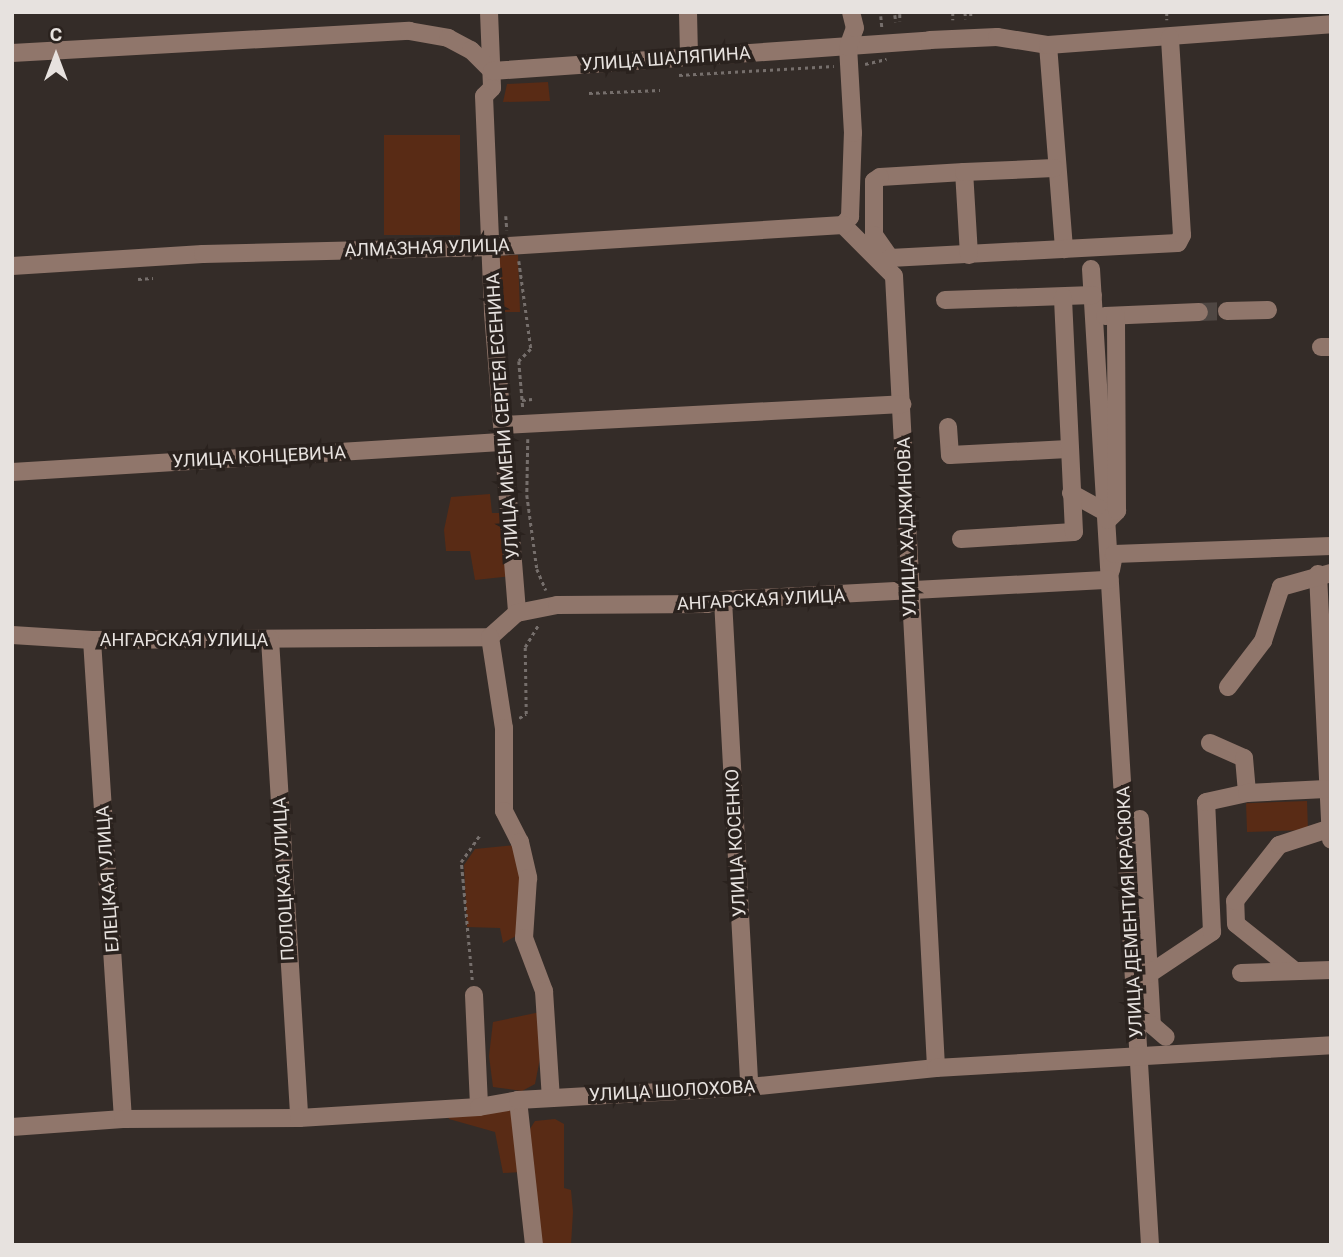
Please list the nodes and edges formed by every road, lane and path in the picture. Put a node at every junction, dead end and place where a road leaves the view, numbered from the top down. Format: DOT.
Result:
graph roads {
  1 [pos="489,12"];
  2 [pos="688,12"];
  3 [pos="851,12"];
  4 [pos="953,12"];
  5 [pos="965,12"];
  6 [pos="971,12"];
  7 [pos="897,15"];
  8 [pos="881,16"];
  9 [pos="971,18"];
  10 [pos="966,19"];
  11 [pos="953,20"];
  12 [pos="898,21"];
  13 [pos="882,23"];
  14 [pos="1331,24"];
  15 [pos="1170,37"];
  16 [pos="1048,45"];
  17 [pos="848,47"];
  18 [pos="12,53"];
  19 [pos="689,57"];
  20 [pos="807,68"];
  21 [pos="492,71"];
  22 [pos="669,75"];
  23 [pos="660,90"];
  24 [pos="589,93"];
  25 [pos="1054,168"];
  26 [pos="964,172"];
  27 [pos="505,206"];
  28 [pos="843,225"];
  29 [pos="518,244"];
  30 [pos="493,247"];
  31 [pos="1064,249"];
  32 [pos="969,255"];
  33 [pos="12,266"];
  34 [pos="1091,270"];
  35 [pos="153,278"];
  36 [pos="138,279"];
  37 [pos="1093,295"];
  38 [pos="1063,297"];
  39 [pos="945,300"];
  40 [pos="1268,310"];
  41 [pos="1199,312"];
  42 [pos="1227,312"];
  43 [pos="1116,316"];
  44 [pos="1094,317"];
  45 [pos="532,399"];
  46 [pos="902,404"];
  47 [pos="948,427"];
  48 [pos="504,433"];
  49 [pos="1068,449"];
  50 [pos="12,472"];
  51 [pos="1070,493"];
  52 [pos="1106,517"];
  53 [pos="961,539"];
  54 [pos="1331,547"];
  55 [pos="1325,574"];
  56 [pos="1109,580"];
  57 [pos="909,593"];
  58 [pos="723,600"];
  59 [pos="517,613"];
  60 [pos="12,635"];
  61 [pos="490,637"];
  62 [pos="270,639"];
  63 [pos="92,640"];
  64 [pos="1228,687"];
  65 [pos="1210,743"];
  66 [pos="1328,748"];
  67 [pos="1326,789"];
  68 [pos="1247,793"];
  69 [pos="1140,819"];
  70 [pos="1329,835"];
  71 [pos="479,836"];
  72 [pos="1331,970"];
  73 [pos="1295,971"];
  74 [pos="1241,973"];
  75 [pos="1149,974"];
  76 [pos="474,995"];
  77 [pos="1166,1037"];
  78 [pos="1331,1045"];
  79 [pos="1138,1053"];
  80 [pos="936,1068"];
  81 [pos="749,1087"];
  82 [pos="551,1098"];
  83 [pos="518,1100"];
  84 [pos="479,1107"];
  85 [pos="299,1118"];
  86 [pos="123,1119"];
  87 [pos="12,1127"];
  88 [pos="534,1245"];
  89 [pos="1150,1245"];
  1 -- 21 [label="street, УЛИЦА ИМЕНИ СЕРГЕЯ ЕСЕНИНА"];
  2 -- 19 [label="street"];
  3 -- 17 [label="street"];
  4 -- 11 [label="path"];
  5 -- 10 [label="path"];
  6 -- 9 [label="path"];
  7 -- 12 [label="path"];
  8 -- 13 [label="path"];
  14 -- 15 [label="street, УЛИЦА ШАЛЯПИНА"];
  15 -- 16 [label="street, УЛИЦА ШАЛЯПИНА"];
  15 -- 31 [label="street"];
  16 -- 17 [label="street, УЛИЦА ШАЛЯПИНА"];
  16 -- 25 [label="street"];
  17 -- 19 [label="street, УЛИЦА ШАЛЯПИНА"];
  17 -- 28 [label="street"];
  18 -- 21 [label="street"];
  19 -- 21 [label="street, УЛИЦА ШАЛЯПИНА"];
  20 -- 22 [label="path"];
  21 -- 30 [label="street, УЛИЦА ИМЕНИ СЕРГЕЯ ЕСЕНИНА"];
  23 -- 24 [label="path"];
  25 -- 26 [label="street"];
  25 -- 31 [label="street"];
  26 -- 32 [label="street"];
  26 -- 32 [label="street"];
  27 -- 29 [label="path"];
  28 -- 29 [label="street, АЛМАЗНАЯ УЛИЦА"];
  28 -- 46 [label="street, УЛИЦА ХАДЖИНОВА"];
  29 -- 30 [label="street, АЛМАЗНАЯ УЛИЦА"];
  29 -- 45 [label="path"];
  30 -- 33 [label="street, АЛМАЗНАЯ УЛИЦА"];
  30 -- 48 [label="street, УЛИЦА ИМЕНИ СЕРГЕЯ ЕСЕНИНА"];
  31 -- 32 [label="street"];
  34 -- 37 [label="street, УЛИЦА ДЕМЕНТИЯ КРАСЮКА"];
  35 -- 36 [label="path"];
  37 -- 38 [label="street"];
  37 -- 44 [label="street, УЛИЦА ДЕМЕНТИЯ КРАСЮКА"];
  38 -- 39 [label="street"];
  38 -- 49 [label="street"];
  40 -- 42 [label="street"];
  41 -- 43 [label="street"];
  43 -- 44 [label="street"];
  43 -- 52 [label="street"];
  44 -- 52 [label="street, УЛИЦА ДЕМЕНТИЯ КРАСЮКА"];
  46 -- 48 [label="street, УЛИЦА КОНЦЕВИЧА"];
  46 -- 57 [label="street, УЛИЦА ХАДЖИНОВА"];
  47 -- 49 [label="street"];
  48 -- 50 [label="street, УЛИЦА КОНЦЕВИЧА"];
  48 -- 59 [label="street, УЛИЦА ИМЕНИ СЕРГЕЯ ЕСЕНИНА"];
  49 -- 51 [label="street"];
  51 -- 52 [label="street"];
  51 -- 53 [label="street"];
  52 -- 56 [label="street, УЛИЦА ДЕМЕНТИЯ КРАСЮКА"];
  54 -- 56 [label="street"];
  55 -- 64 [label="street"];
  55 -- 66 [label="street"];
  56 -- 57 [label="street, АНГАРСКАЯ УЛИЦА"];
  56 -- 79 [label="street, УЛИЦА ДЕМЕНТИЯ КРАСЮКА"];
  57 -- 58 [label="street, АНГАРСКАЯ УЛИЦА"];
  57 -- 80 [label="street, УЛИЦА ХАДЖИНОВА"];
  58 -- 59 [label="street, АНГАРСКАЯ УЛИЦА"];
  58 -- 81 [label="street, УЛИЦА КОСЕНКО"];
  59 -- 61 [label="street"];
  60 -- 63 [label="street, АНГАРСКАЯ УЛИЦА"];
  61 -- 62 [label="street, АНГАРСКАЯ УЛИЦА"];
  61 -- 82 [label="street"];
  62 -- 63 [label="street, АНГАРСКАЯ УЛИЦА"];
  62 -- 85 [label="street, ПОЛОЦКАЯ УЛИЦА"];
  63 -- 86 [label="street, ЕЛЕЦКАЯ УЛИЦА"];
  65 -- 68 [label="street"];
  66 -- 67 [label="street"];
  67 -- 68 [label="street"];
  67 -- 70 [label="street"];
  68 -- 75 [label="street"];
  69 -- 75 [label="street"];
  70 -- 73 [label="street"];
  71 -- 76 [label="path"];
  72 -- 73 [label="street"];
  73 -- 74 [label="street"];
  75 -- 77 [label="street"];
  76 -- 84 [label="street"];
  78 -- 79 [label="street, УЛИЦА ШОЛОХОВА"];
  79 -- 80 [label="street, УЛИЦА ШОЛОХОВА"];
  79 -- 89 [label="street, УЛИЦА ДЕМЕНТИЯ КРАСЮКА"];
  80 -- 81 [label="street, УЛИЦА ШОЛОХОВА"];
  81 -- 82 [label="street, УЛИЦА ШОЛОХОВА"];
  82 -- 83 [label="street, УЛИЦА ШОЛОХОВА"];
  83 -- 84 [label="street, УЛИЦА ШОЛОХОВА"];
  83 -- 88 [label="street"];
  84 -- 85 [label="street, УЛИЦА ШОЛОХОВА"];
  85 -- 86 [label="street, УЛИЦА ШОЛОХОВА"];
  86 -- 87 [label="street, УЛИЦА ШОЛОХОВА"];
}
